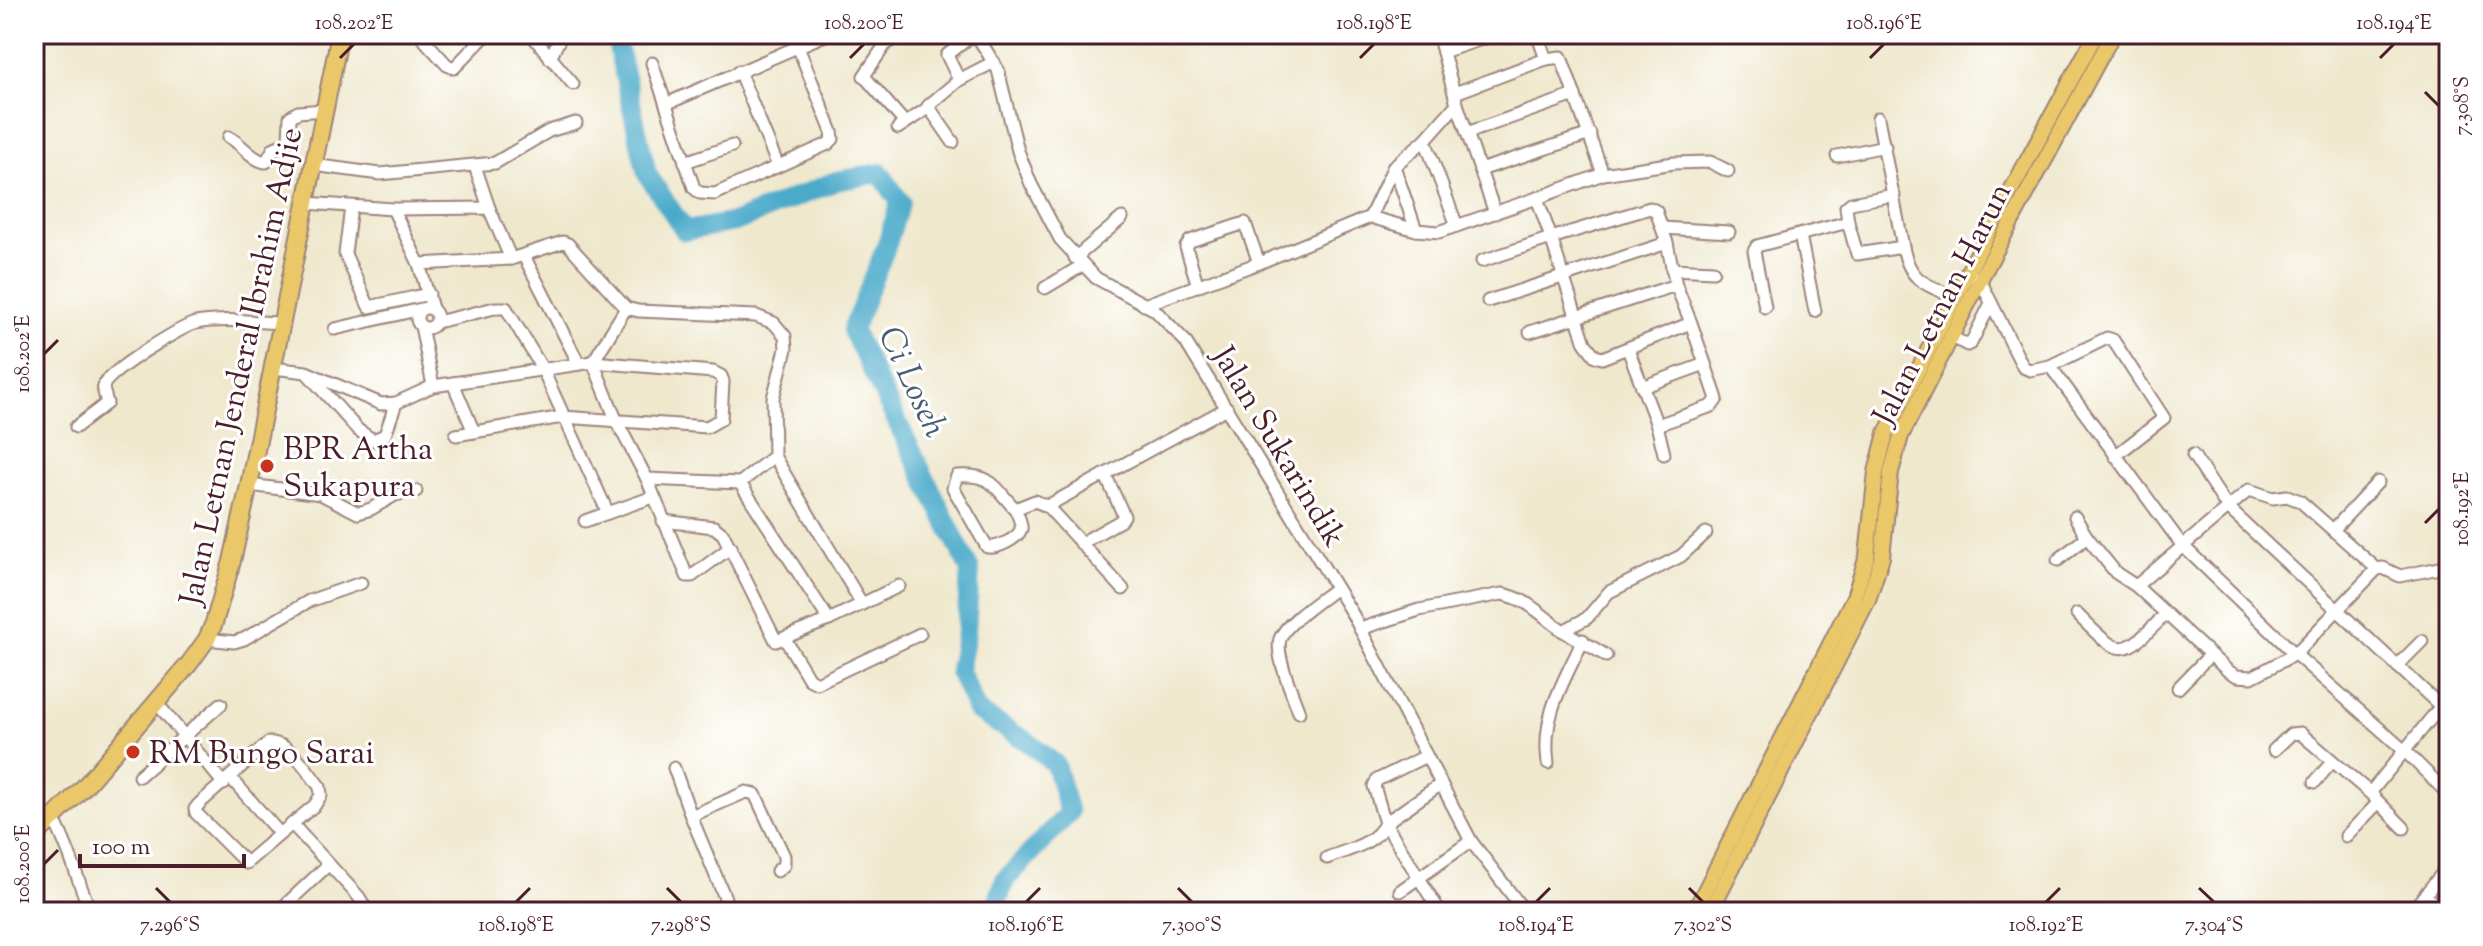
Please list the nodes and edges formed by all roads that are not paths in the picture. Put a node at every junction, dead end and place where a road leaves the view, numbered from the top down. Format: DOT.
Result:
graph roads {
  1 [pos="340,34"];
  2 [pos="419,34"];
  3 [pos="487,34"];
  4 [pos="531,34"];
  5 [pos="562,34"];
  6 [pos="827,34"];
  7 [pos="901,34"];
  8 [pos="975,34"];
  9 [pos="1438,34"];
  10 [pos="1497,34"];
  11 [pos="1537,34"];
  12 [pos="2106,35"];
  13 [pos="798,47"];
  14 [pos="1443,52"];
  15 [pos="550,58"];
  16 [pos="1546,59"];
  17 [pos="994,62"];
  18 [pos="652,63"];
  19 [pos="739,71"];
  20 [pos="959,80"];
  21 [pos="573,84"];
  22 [pos="1575,95"];
  23 [pos="1456,98"];
  24 [pos="666,104"];
  25 [pos="928,108"];
  26 [pos="324,110"];
  27 [pos="1878,118"];
  28 [pos="576,123"];
  29 [pos="1467,133"];
  30 [pos="1590,134"];
  31 [pos="229,137"];
  32 [pos="1425,140"];
  33 [pos="953,142"];
  34 [pos="732,146"];
  35 [pos="1885,146"];
  36 [pos="1837,156"];
  37 [pos="685,162"];
  38 [pos="313,165"];
  39 [pos="475,166"];
  40 [pos="778,166"];
  41 [pos="1394,166"];
  42 [pos="1480,170"];
  43 [pos="1728,171"];
  44 [pos="1603,174"];
  45 [pos="1894,195"];
  46 [pos="1537,198"];
  47 [pos="306,203"];
  48 [pos="351,207"];
  49 [pos="489,208"];
  50 [pos="393,209"];
  51 [pos="1495,213"];
  52 [pos="1370,217"];
  53 [pos="1122,218"];
  54 [pos="1848,222"];
  55 [pos="1457,226"];
  56 [pos="1662,228"];
  57 [pos="1416,230"];
  58 [pos="1729,232"];
  59 [pos="1800,235"];
  60 [pos="1551,238"];
  61 [pos="1667,243"];
  62 [pos="1903,247"];
  63 [pos="524,256"];
  64 [pos="511,259"];
  65 [pos="1482,261"];
  66 [pos="1079,262"];
  67 [pos="1259,263"];
  68 [pos="419,264"];
  69 [pos="1672,269"];
  70 [pos="1713,271"];
  71 [pos="1565,275"];
  72 [pos="1974,276"];
  73 [pos="1676,285"];
  74 [pos="1198,286"];
  75 [pos="1045,288"];
  76 [pos="429,294"];
  77 [pos="1955,297"];
  78 [pos="1488,301"];
  79 [pos="1144,305"];
  80 [pos="1990,305"];
  81 [pos="369,307"];
  82 [pos="1765,307"];
  83 [pos="626,308"];
  84 [pos="426,309"];
  85 [pos="1815,311"];
  86 [pos="1577,315"];
  87 [pos="374,320"];
  88 [pos="437,322"];
  89 [pos="283,323"];
  90 [pos="1691,323"];
  91 [pos="421,326"];
  92 [pos="335,329"];
  93 [pos="1530,332"];
  94 [pos="1952,337"];
  95 [pos="1628,349"];
  96 [pos="593,362"];
  97 [pos="579,364"];
  98 [pos="1705,364"];
  99 [pos="2050,366"];
  100 [pos="273,368"];
  101 [pos="542,368"];
  102 [pos="306,372"];
  103 [pos="453,383"];
  104 [pos="433,386"];
  105 [pos="1642,387"];
  106 [pos="396,403"];
  107 [pos="1227,408"];
  108 [pos="563,417"];
  109 [pos="617,422"];
  110 [pos="1657,425"];
  111 [pos="76,427"];
  112 [pos="474,432"];
  113 [pos="456,435"];
  114 [pos="1664,454"];
  115 [pos="2193,455"];
  116 [pos="774,456"];
  117 [pos="2115,456"];
  118 [pos="1105,474"];
  119 [pos="647,479"];
  120 [pos="2378,482"];
  121 [pos="740,483"];
  122 [pos="249,485"];
  123 [pos="416,491"];
  124 [pos="653,497"];
  125 [pos="1047,506"];
  126 [pos="2227,507"];
  127 [pos="1015,509"];
  128 [pos="608,513"];
  129 [pos="2075,517"];
  130 [pos="585,521"];
  131 [pos="663,521"];
  132 [pos="2333,530"];
  133 [pos="1706,533"];
  134 [pos="2087,537"];
  135 [pos="1083,542"];
  136 [pos="2182,545"];
  137 [pos="731,547"];
  138 [pos="2058,560"];
  139 [pos="2449,566"];
  140 [pos="2377,569"];
  141 [pos="361,583"];
  142 [pos="899,586"];
  143 [pos="2136,586"];
  144 [pos="1336,588"];
  145 [pos="1123,589"];
  146 [pos="862,604"];
  147 [pos="2336,609"];
  148 [pos="2077,614"];
  149 [pos="2166,614"];
  150 [pos="829,620"];
  151 [pos="1360,629"];
  152 [pos="1563,631"];
  153 [pos="920,634"];
  154 [pos="207,639"];
  155 [pos="785,639"];
  156 [pos="1583,640"];
  157 [pos="2422,641"];
  158 [pos="2295,654"];
  159 [pos="2210,655"];
  160 [pos="1606,656"];
  161 [pos="2397,666"];
  162 [pos="2178,688"];
  163 [pos="156,702"];
  164 [pos="221,704"];
  165 [pos="2445,710"];
  166 [pos="1299,712"];
  167 [pos="184,738"];
  168 [pos="2274,750"];
  169 [pos="2406,752"];
  170 [pos="1426,756"];
  171 [pos="1548,763"];
  172 [pos="2331,763"];
  173 [pos="674,768"];
  174 [pos="139,776"];
  175 [pos="227,780"];
  176 [pos="2315,782"];
  177 [pos="1441,784"];
  178 [pos="2449,795"];
  179 [pos="2374,798"];
  180 [pos="691,816"];
  181 [pos="53,818"];
  182 [pos="1385,823"];
  183 [pos="292,824"];
  184 [pos="2404,828"];
  185 [pos="36,830"];
  186 [pos="1743,830"];
  187 [pos="280,834"];
  188 [pos="2346,836"];
  189 [pos="1471,841"];
  190 [pos="1327,858"];
  191 [pos="329,864"];
  192 [pos="2449,865"];
  193 [pos="777,871"];
  194 [pos="1418,879"];
  195 [pos="1400,891"];
  196 [pos="2425,895"];
  197 [pos="91,912"];
  198 [pos="278,912"];
  199 [pos="359,912"];
  200 [pos="723,912"];
  201 [pos="1440,912"];
  202 [pos="1525,912"];
  203 [pos="1694,912"];
  204 [pos="1710,912"];
  205 [pos="2411,912"];
  206 [pos="2442,912"];
  1 -- 26 [label="highway, Jalan Letnan Jenderal Ibrahim Adjie"];
  2 -- 3 [label="street"];
  4 -- 15 [label="street"];
  5 -- 15 [label="street"];
  6 -- 13 [label="street"];
  7 -- 25 [label="street"];
  8 -- 17 [label="street, Jalan Sukarindik"];
  8 -- 20 [label="street"];
  9 -- 14 [label="street"];
  10 -- 14 [label="street"];
  11 -- 16 [label="street"];
  12 -- 72 [label="main road, Jalan Letnan Harun"];
  13 -- 19 [label="street"];
  13 -- 40 [label="street"];
  14 -- 23 [label="street"];
  15 -- 21 [label="street"];
  16 -- 22 [label="street"];
  16 -- 23 [label="street"];
  17 -- 20 [label="street"];
  17 -- 66 [label="street, Jalan Sukarindik"];
  18 -- 24 [label="street"];
  19 -- 24 [label="street"];
  19 -- 40 [label="street"];
  20 -- 25 [label="street"];
  22 -- 29 [label="street"];
  22 -- 30 [label="street"];
  23 -- 29 [label="street"];
  23 -- 32 [label="street"];
  24 -- 37 [label="street"];
  25 -- 33 [label="street"];
  26 -- 31 [label="street"];
  26 -- 38 [label="highway, Jalan Letnan Jenderal Ibrahim Adjie"];
  27 -- 35 [label="street"];
  28 -- 39 [label="street"];
  29 -- 42 [label="street"];
  30 -- 42 [label="street"];
  30 -- 44 [label="street"];
  32 -- 41 [label="street"];
  32 -- 55 [label="street"];
  34 -- 37 [label="street"];
  35 -- 36 [label="street"];
  35 -- 45 [label="street"];
  37 -- 40 [label="street"];
  38 -- 39 [label="street"];
  38 -- 47 [label="highway, Jalan Letnan Jenderal Ibrahim Adjie"];
  39 -- 49 [label="street"];
  41 -- 52 [label="street"];
  41 -- 57 [label="street"];
  42 -- 51 [label="street"];
  43 -- 44 [label="street"];
  44 -- 46 [label="street"];
  45 -- 54 [label="street"];
  45 -- 62 [label="street"];
  46 -- 51 [label="street"];
  46 -- 60 [label="street"];
  47 -- 48 [label="street"];
  47 -- 89 [label="highway, Jalan Letnan Jenderal Ibrahim Adjie"];
  48 -- 50 [label="street"];
  48 -- 81 [label="street"];
  49 -- 50 [label="street"];
  49 -- 64 [label="street"];
  50 -- 68 [label="street"];
  51 -- 55 [label="street"];
  52 -- 57 [label="street"];
  52 -- 67 [label="street"];
  53 -- 66 [label="street"];
  54 -- 59 [label="street"];
  54 -- 62 [label="street"];
  55 -- 57 [label="street"];
  56 -- 58 [label="street"];
  56 -- 60 [label="street"];
  56 -- 61 [label="street"];
  59 -- 82 [label="street"];
  59 -- 85 [label="street"];
  60 -- 65 [label="street"];
  60 -- 71 [label="street"];
  61 -- 69 [label="street"];
  61 -- 71 [label="street"];
  62 -- 77 [label="street"];
  63 -- 64 [label="street"];
  63 -- 83 [label="street"];
  63 -- 97 [label="street"];
  64 -- 68 [label="street"];
  66 -- 75 [label="street"];
  66 -- 79 [label="street, Jalan Sukarindik"];
  67 -- 74 [label="street"];
  67 -- 74 [label="street"];
  68 -- 76 [label="street"];
  69 -- 70 [label="street"];
  69 -- 73 [label="street"];
  71 -- 78 [label="street"];
  71 -- 86 [label="street"];
  72 -- 77 [label="main road, Jalan Letnan Harun"];
  72 -- 80 [label="street"];
  72 -- 94 [label="main road, Jalan Letnan Harun"];
  73 -- 86 [label="street"];
  73 -- 90 [label="street"];
  74 -- 79 [label="street"];
  76 -- 81 [label="street"];
  76 -- 84 [label="street"];
  77 -- 186 [label="main road, Jalan Letnan Harun"];
  79 -- 107 [label="street, Jalan Sukarindik"];
  80 -- 94 [label="street"];
  80 -- 99 [label="street"];
  81 -- 87 [label="street"];
  83 -- 96 [label="street"];
  83 -- 116 [label="street"];
  84 -- 87 [label="street"];
  84 -- 88 [label="street"];
  84 -- 91 [label="street"];
  86 -- 93 [label="street"];
  86 -- 95 [label="street"];
  87 -- 92 [label="street"];
  88 -- 91 [label="street"];
  88 -- 101 [label="street"];
  89 -- 100 [label="highway, Jalan Letnan Jenderal Ibrahim Adjie"];
  89 -- 111 [label="street"];
  90 -- 95 [label="street"];
  90 -- 98 [label="street"];
  91 -- 104 [label="street"];
  94 -- 186 [label="main road, Jalan Letnan Harun"];
  95 -- 105 [label="street"];
  96 -- 97 [label="street"];
  96 -- 109 [label="street"];
  96 -- 109 [label="street"];
  97 -- 101 [label="street"];
  98 -- 105 [label="street"];
  98 -- 110 [label="street"];
  99 -- 117 [label="street"];
  99 -- 117 [label="street"];
  100 -- 102 [label="street"];
  100 -- 122 [label="highway, Jalan Letnan Jenderal Ibrahim Adjie"];
  101 -- 103 [label="street"];
  101 -- 108 [label="street"];
  102 -- 106 [label="street"];
  102 -- 106 [label="street"];
  103 -- 104 [label="street"];
  103 -- 112 [label="street"];
  104 -- 106 [label="street"];
  105 -- 110 [label="street"];
  107 -- 118 [label="street"];
  107 -- 144 [label="street, Jalan Sukarindik"];
  108 -- 109 [label="street"];
  108 -- 112 [label="street"];
  108 -- 128 [label="street"];
  109 -- 119 [label="street"];
  110 -- 114 [label="street"];
  112 -- 113 [label="street"];
  115 -- 126 [label="street"];
  116 -- 121 [label="street"];
  116 -- 146 [label="street"];
  117 -- 136 [label="street"];
  118 -- 125 [label="street"];
  118 -- 135 [label="street"];
  119 -- 121 [label="street"];
  119 -- 124 [label="street"];
  120 -- 132 [label="street"];
  121 -- 150 [label="street"];
  122 -- 123 [label="street"];
  122 -- 154 [label="highway, Jalan Letnan Jenderal Ibrahim Adjie"];
  124 -- 128 [label="street"];
  124 -- 131 [label="street"];
  125 -- 127 [label="street"];
  125 -- 135 [label="street"];
  126 -- 132 [label="street"];
  126 -- 136 [label="street"];
  126 -- 147 [label="street"];
  127 -- 127 [label="street"];
  128 -- 130 [label="street"];
  129 -- 134 [label="street"];
  131 -- 137 [label="street"];
  131 -- 137 [label="street"];
  132 -- 140 [label="street"];
  133 -- 152 [label="street"];
  134 -- 138 [label="street"];
  134 -- 143 [label="street"];
  135 -- 145 [label="street"];
  136 -- 143 [label="street"];
  136 -- 158 [label="street"];
  137 -- 155 [label="street"];
  139 -- 140 [label="street"];
  140 -- 147 [label="street"];
  141 -- 154 [label="street"];
  142 -- 146 [label="street"];
  143 -- 149 [label="street"];
  144 -- 151 [label="street, Jalan Sukarindik"];
  144 -- 166 [label="street"];
  146 -- 150 [label="street"];
  147 -- 158 [label="street"];
  147 -- 161 [label="street"];
  148 -- 149 [label="street"];
  149 -- 159 [label="street"];
  150 -- 155 [label="street"];
  151 -- 152 [label="street"];
  151 -- 170 [label="street, Jalan Sukarindik"];
  152 -- 156 [label="street"];
  153 -- 155 [label="street"];
  154 -- 163 [label="highway, Jalan Letnan Jenderal Ibrahim Adjie"];
  156 -- 160 [label="street"];
  156 -- 171 [label="street"];
  157 -- 161 [label="street"];
  158 -- 159 [label="street"];
  158 -- 169 [label="street"];
  159 -- 162 [label="street"];
  161 -- 165 [label="street"];
  163 -- 167 [label="street"];
  163 -- 181 [label="highway, Jalan Letnan Jenderal Ibrahim Adjie"];
  164 -- 167 [label="street"];
  165 -- 169 [label="street"];
  167 -- 174 [label="street"];
  167 -- 175 [label="street"];
  168 -- 172 [label="street"];
  169 -- 178 [label="street"];
  169 -- 179 [label="street"];
  170 -- 177 [label="street, Jalan Sukarindik"];
  170 -- 182 [label="street"];
  172 -- 176 [label="street"];
  172 -- 179 [label="street"];
  173 -- 180 [label="street"];
  175 -- 183 [label="street"];
  175 -- 187 [label="street"];
  175 -- 187 [label="street"];
  177 -- 182 [label="street"];
  177 -- 189 [label="street, Jalan Sukarindik"];
  179 -- 184 [label="street"];
  179 -- 188 [label="street"];
  180 -- 193 [label="street"];
  180 -- 200 [label="street"];
  181 -- 185 [label="highway, Jalan Letnan Jenderal Ibrahim Adjie"];
  181 -- 197 [label="street"];
  182 -- 190 [label="street"];
  182 -- 194 [label="street"];
  183 -- 187 [label="street"];
  183 -- 191 [label="street"];
  186 -- 203 [label="main road, Jalan Letnan Harun"];
  186 -- 204 [label="main road, Jalan Letnan Harun"];
  189 -- 194 [label="street"];
  189 -- 202 [label="street, Jalan Sukarindik"];
  191 -- 198 [label="street"];
  191 -- 199 [label="street"];
  192 -- 196 [label="street"];
  194 -- 195 [label="street"];
  194 -- 201 [label="street"];
  196 -- 205 [label="street"];
  196 -- 206 [label="street"];
}
